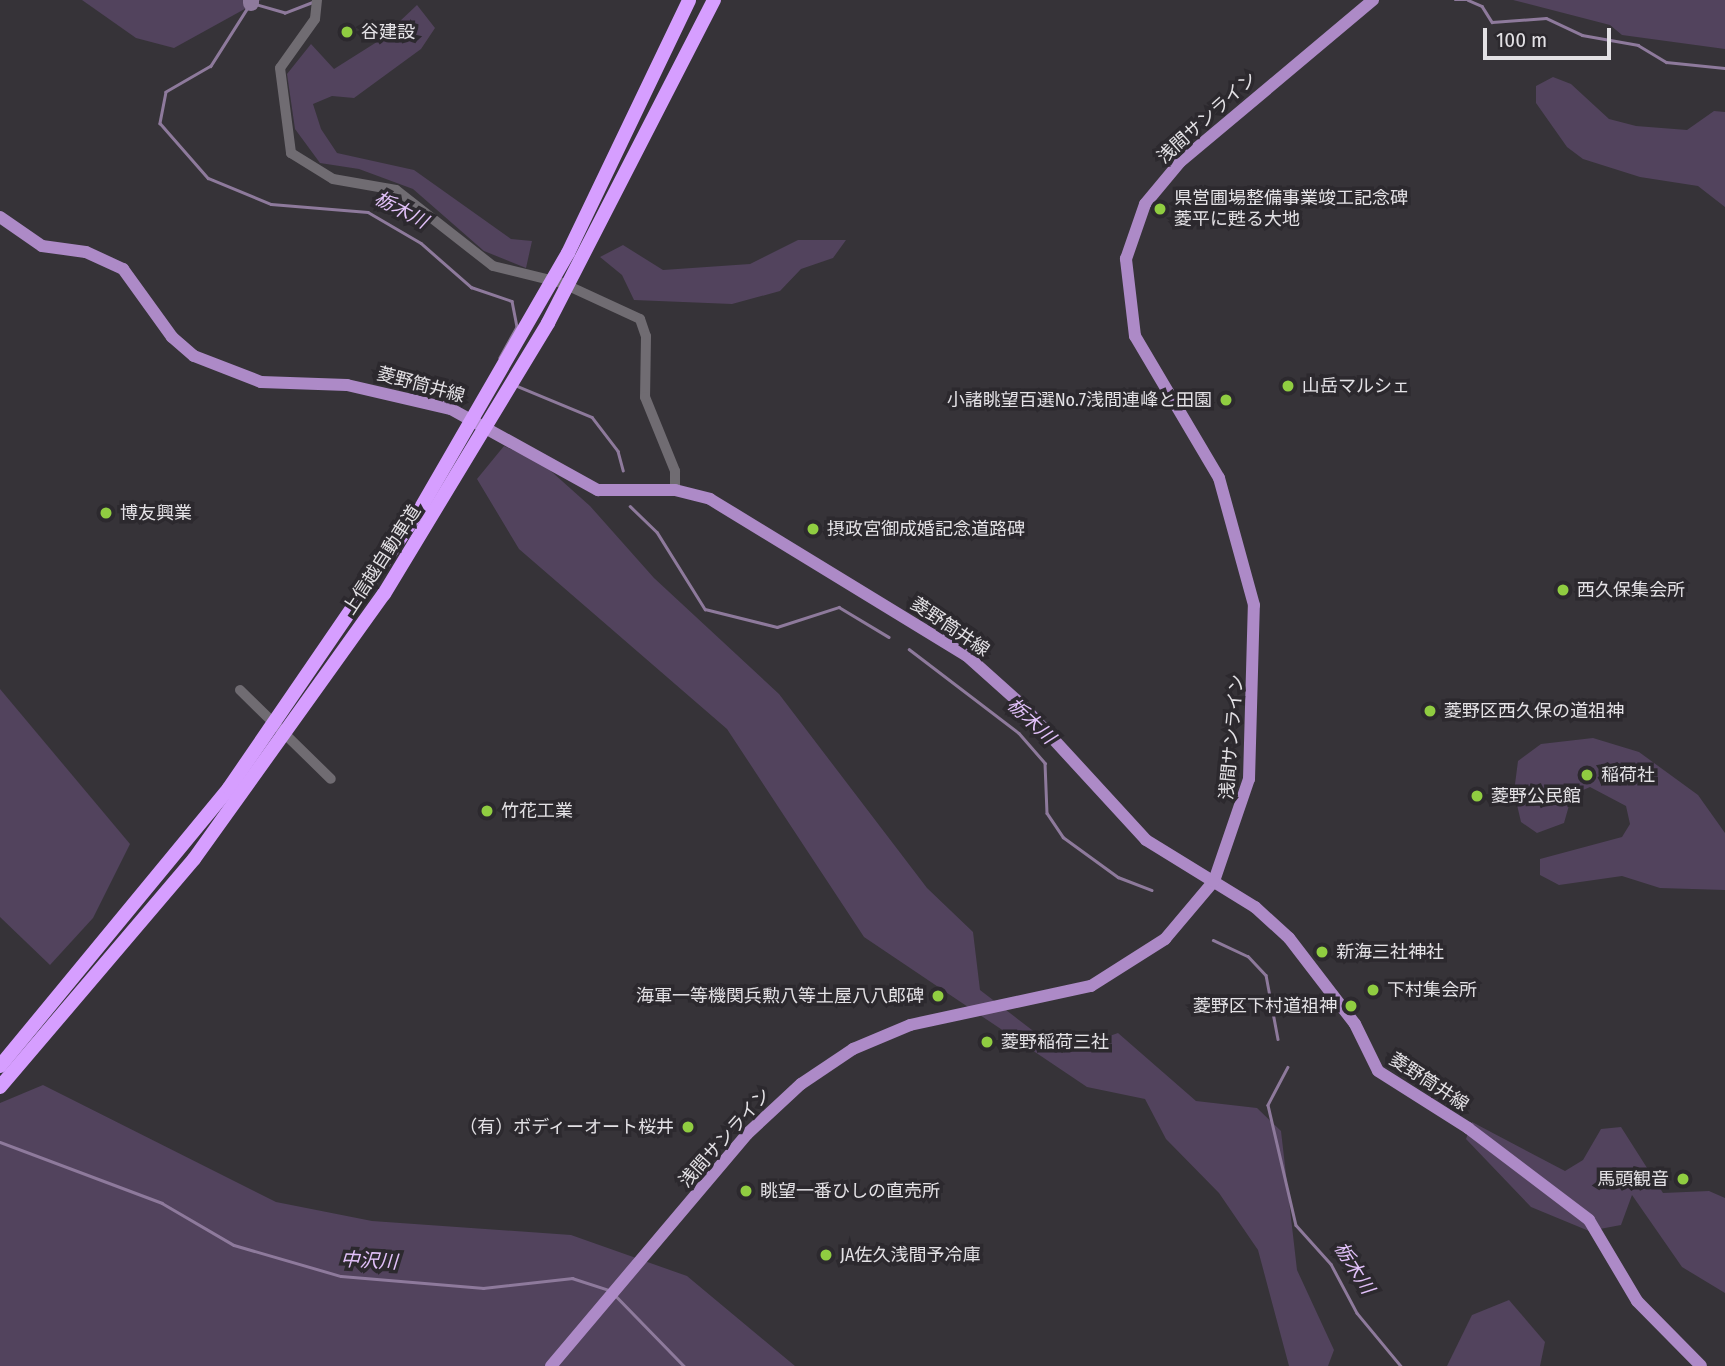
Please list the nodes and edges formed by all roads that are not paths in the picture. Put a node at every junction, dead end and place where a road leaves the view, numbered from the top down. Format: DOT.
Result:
graph roads {
  1 [pos="317,0"];
  2 [pos="689,0"];
  3 [pos="715,0"];
  4 [pos="1373,0"];
  5 [pos="0,217"];
  6 [pos="472,440"];
  7 [pos="675,490"];
  8 [pos="240,690"];
  9 [pos="327,777"];
  10 [pos="1214,881"];
  11 [pos="0,1066"];
  12 [pos="4,1083"];
  13 [pos="551,1366"];
  14 [pos="1701,1366"];
  1 -- 7 [label="street"];
  2 -- 6 [label="highway, 上信越自動車道"];
  3 -- 6 [label="highway, 上信越自動車道"];
  4 -- 10 [label="main road, 浅間サンライン"];
  5 -- 7 [label="main road, 菱野筒井線"];
  6 -- 11 [label="highway, 上信越自動車道"];
  6 -- 12 [label="highway, 上信越自動車道"];
  7 -- 10 [label="main road, 菱野筒井線"];
  8 -- 9 [label="street"];
  10 -- 13 [label="main road, 浅間サンライン"];
  10 -- 14 [label="main road, 菱野筒井線"];
}
